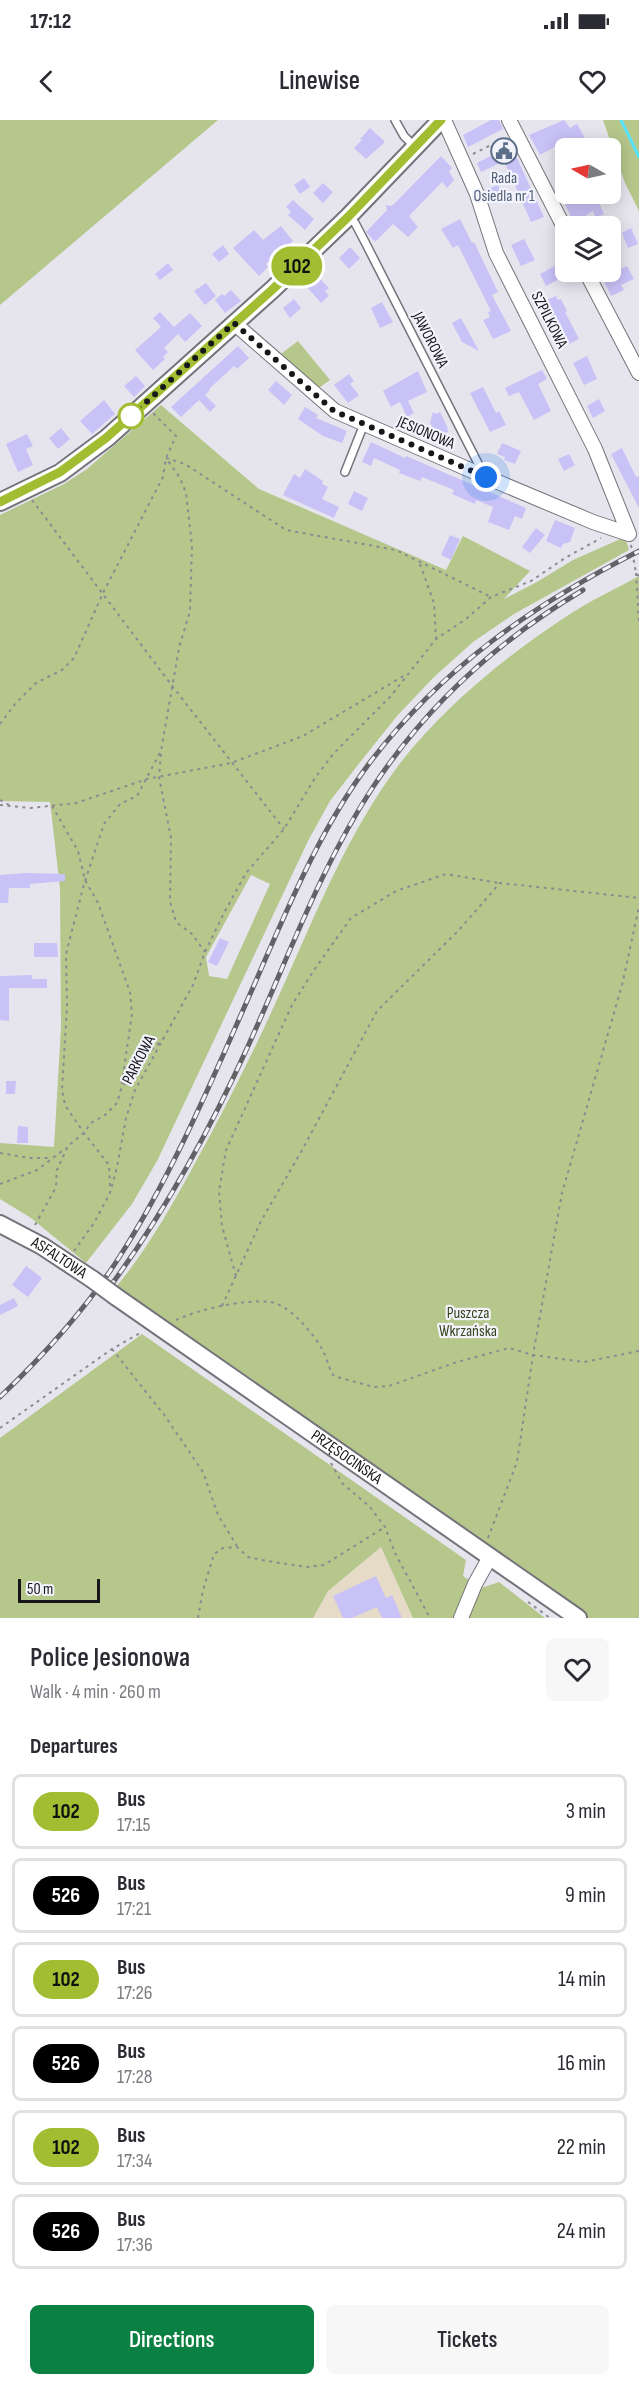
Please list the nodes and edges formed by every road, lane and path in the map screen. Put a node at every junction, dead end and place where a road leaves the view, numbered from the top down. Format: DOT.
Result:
graph roads {
  1 [pos="396,120"];
  2 [pos="443,120"];
  3 [pos="512,126"];
  4 [pos="415,147"];
  5 [pos="462,159"];
  6 [pos="558,216"];
  7 [pos="348,217"];
  8 [pos="591,282"];
  9 [pos="234,323"];
  10 [pos="639,372"];
  11 [pos="145,404"];
  12 [pos="364,424"];
  13 [pos="166,458"];
  14 [pos="345,472"];
  15 [pos="486,477"];
  16 [pos="25,491"];
  17 [pos="0,502"];
  18 [pos="629,534"];
  19 [pos="419,562"];
  20 [pos="638,574"];
  21 [pos="103,593"];
  22 [pos="491,597"];
  23 [pos="639,621"];
  24 [pos="436,639"];
  25 [pos="407,674"];
  26 [pos="173,687"];
  27 [pos="0,724"];
  28 [pos="161,751"];
  29 [pos="231,763"];
  30 [pos="159,777"];
  31 [pos="147,779"];
  32 [pos="0,800"];
  33 [pos="0,805"];
  34 [pos="12,806"];
  35 [pos="52,806"];
  36 [pos="284,829"];
  37 [pos="85,880"];
  38 [pos="500,883"];
  39 [pos="639,898"];
  40 [pos="639,907"];
  41 [pos="205,952"];
  42 [pos="165,1037"];
  43 [pos="122,1089"];
  44 [pos="84,1133"];
  45 [pos="68,1146"];
  46 [pos="0,1153"];
  47 [pos="52,1158"];
  48 [pos="0,1184"];
  49 [pos="110,1193"];
  50 [pos="0,1224"];
  51 [pos="35,1225"];
  52 [pos="67,1262"];
  53 [pos="236,1276"];
  54 [pos="115,1296"];
  55 [pos="222,1306"];
  56 [pos="158,1326"];
  57 [pos="112,1349"];
  58 [pos="639,1351"];
  59 [pos="533,1355"];
  60 [pos="0,1428"];
  61 [pos="326,1454"];
  62 [pos="385,1527"];
  63 [pos="237,1546"];
  64 [pos="486,1554"];
  65 [pos="198,1618"];
  66 [pos="430,1618"];
  67 [pos="461,1618"];
  68 [pos="578,1618"];
  1 -- 4 [label="lane"];
  2 -- 4 [label="street"];
  2 -- 5 [label="street, SZPILKOWA"];
  3 -- 5 [label="path"];
  3 -- 6 [label="street"];
  4 -- 7 [label="street"];
  5 -- 18 [label="street, SZPILKOWA"];
  7 -- 9 [label="street"];
  7 -- 15 [label="lane, JAWOROWA"];
  8 -- 10 [label="street"];
  9 -- 11 [label="street"];
  9 -- 12 [label="street, JESIONOWA"];
  11 -- 13 [label="path"];
  11 -- 16 [label="street"];
  12 -- 14 [label="lane"];
  12 -- 15 [label="street, JESIONOWA"];
  13 -- 19 [label="path"];
  13 -- 21 [label="path"];
  13 -- 26 [label="path"];
  15 -- 18 [label="street, JESIONOWA"];
  16 -- 17 [label="street"];
  16 -- 21 [label="path"];
  18 -- 20 [label="path"];
  18 -- 22 [label="path"];
  19 -- 22 [label="path"];
  19 -- 24 [label="path"];
  20 -- 23 [label="path"];
  21 -- 26 [label="path"];
  21 -- 27 [label="path"];
  22 -- 24 [label="path, PARKOWA"];
  24 -- 25 [label="path, PARKOWA"];
  25 -- 29 [label="path"];
  25 -- 36 [label="path, PARKOWA"];
  26 -- 28 [label="path"];
  26 -- 29 [label="path"];
  28 -- 30 [label="path"];
  28 -- 31 [label="path"];
  29 -- 30 [label="path"];
  29 -- 36 [label="path"];
  30 -- 31 [label="path"];
  30 -- 41 [label="path"];
  31 -- 35 [label="path"];
  31 -- 37 [label="path"];
  32 -- 34 [label="path"];
  33 -- 34 [label="path"];
  34 -- 35 [label="path"];
  35 -- 37 [label="path"];
  36 -- 41 [label="path, PARKOWA"];
  37 -- 43 [label="path"];
  37 -- 44 [label="path"];
  38 -- 39 [label="path"];
  38 -- 53 [label="path"];
  38 -- 53 [label="path"];
  40 -- 59 [label="path"];
  41 -- 42 [label="path, PARKOWA"];
  42 -- 43 [label="path"];
  42 -- 49 [label="path, PARKOWA"];
  43 -- 44 [label="path"];
  44 -- 45 [label="path"];
  44 -- 49 [label="path"];
  45 -- 47 [label="path"];
  45 -- 51 [label="path"];
  46 -- 47 [label="path"];
  47 -- 48 [label="path"];
  49 -- 52 [label="path, PARKOWA"];
  50 -- 52 [label="street, ASFALTOWA"];
  52 -- 54 [label="street, ASFALTOWA, bridge"];
  53 -- 55 [label="path"];
  54 -- 56 [label="street, PRZĘSOCIŃSKA"];
  55 -- 56 [label="path"];
  55 -- 59 [label="path"];
  56 -- 57 [label="path"];
  56 -- 64 [label="street, PRZĘSOCIŃSKA"];
  57 -- 60 [label="path"];
  57 -- 63 [label="path"];
  58 -- 59 [label="path"];
  59 -- 64 [label="path"];
  61 -- 62 [label="path"];
  62 -- 63 [label="path"];
  62 -- 66 [label="path"];
  63 -- 65 [label="path"];
  64 -- 67 [label="street"];
  64 -- 68 [label="street, PRZĘSOCIŃSKA"];
}
